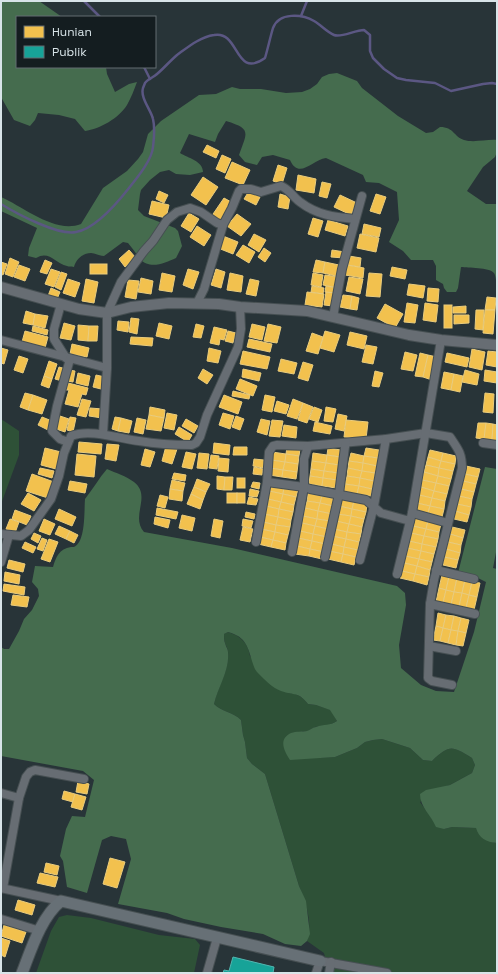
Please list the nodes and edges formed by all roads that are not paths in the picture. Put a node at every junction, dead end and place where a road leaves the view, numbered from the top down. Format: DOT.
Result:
graph roads {
  1 [pos="362,196"];
  2 [pos="355,219"];
  3 [pos="223,225"];
  4 [pos="1,287"];
  5 [pos="197,303"];
  6 [pos="61,304"];
  7 [pos="240,307"];
  8 [pos="107,313"];
  9 [pos="334,318"];
  10 [pos="1,340"];
  11 [pos="441,340"];
  12 [pos="497,344"];
  13 [pos="68,358"];
  14 [pos="107,368"];
  15 [pos="426,433"];
  16 [pos="103,434"];
  17 [pos="386,439"];
  18 [pos="68,442"];
  19 [pos="346,443"];
  20 [pos="483,443"];
  21 [pos="497,445"];
  22 [pos="308,446"];
  23 [pos="267,482"];
  24 [pos="304,487"];
  25 [pos="339,494"];
  26 [pos="374,506"];
  27 [pos="411,517"];
  28 [pos="448,523"];
  29 [pos="5,534"];
  30 [pos="256,542"];
  31 [pos="292,552"];
  32 [pos="326,557"];
  33 [pos="360,560"];
  34 [pos="1,562"];
  35 [pos="436,570"];
  36 [pos="397,574"];
  37 [pos="474,579"];
  38 [pos="430,604"];
  39 [pos="475,614"];
  40 [pos="428,646"];
  41 [pos="456,651"];
  42 [pos="452,685"];
  43 [pos="84,779"];
  44 [pos="1,793"];
  45 [pos="19,798"];
  46 [pos="2,888"];
  47 [pos="61,901"];
  48 [pos="1,919"];
  49 [pos="40,931"];
  50 [pos="217,938"];
  51 [pos="326,962"];
  52 [pos="22,973"];
  53 [pos="207,973"];
  54 [pos="316,973"];
  55 [pos="329,973"];
  56 [pos="387,973"];
  1 -- 2 [label="street"];
  2 -- 3 [label="street"];
  2 -- 9 [label="street"];
  3 -- 5 [label="street"];
  3 -- 8 [label="street"];
  4 -- 6 [label="street"];
  5 -- 7 [label="street"];
  5 -- 8 [label="street"];
  6 -- 8 [label="street"];
  6 -- 13 [label="street"];
  7 -- 9 [label="street"];
  7 -- 16 [label="street"];
  8 -- 14 [label="street"];
  9 -- 11 [label="street"];
  10 -- 13 [label="street"];
  11 -- 12 [label="street"];
  11 -- 15 [label="street"];
  13 -- 14 [label="street"];
  13 -- 18 [label="street"];
  14 -- 16 [label="street"];
  15 -- 17 [label="street"];
  15 -- 27 [label="street"];
  15 -- 28 [label="street"];
  16 -- 18 [label="street"];
  17 -- 19 [label="street"];
  17 -- 26 [label="street"];
  18 -- 29 [label="street"];
  19 -- 22 [label="street"];
  19 -- 25 [label="street"];
  20 -- 21 [label="street"];
  22 -- 23 [label="street"];
  22 -- 24 [label="street"];
  23 -- 24 [label="street"];
  23 -- 30 [label="street"];
  24 -- 25 [label="street"];
  24 -- 31 [label="street"];
  25 -- 26 [label="street"];
  25 -- 32 [label="street"];
  26 -- 27 [label="street"];
  26 -- 33 [label="street"];
  27 -- 28 [label="street"];
  27 -- 36 [label="street"];
  28 -- 35 [label="street"];
  29 -- 34 [label="street"];
  35 -- 37 [label="street"];
  35 -- 38 [label="street"];
  38 -- 39 [label="street"];
  38 -- 40 [label="street"];
  40 -- 41 [label="street"];
  40 -- 42 [label="street"];
  43 -- 45 [label="street"];
  44 -- 45 [label="street"];
  45 -- 46 [label="street"];
  46 -- 47 [label="street"];
  47 -- 49 [label="main road"];
  47 -- 50 [label="main road"];
  48 -- 49 [label="street"];
  49 -- 52 [label="main road"];
  50 -- 51 [label="main road"];
  50 -- 53 [label="street"];
  51 -- 54 [label="street"];
  51 -- 55 [label="street"];
  51 -- 56 [label="street"];
}
